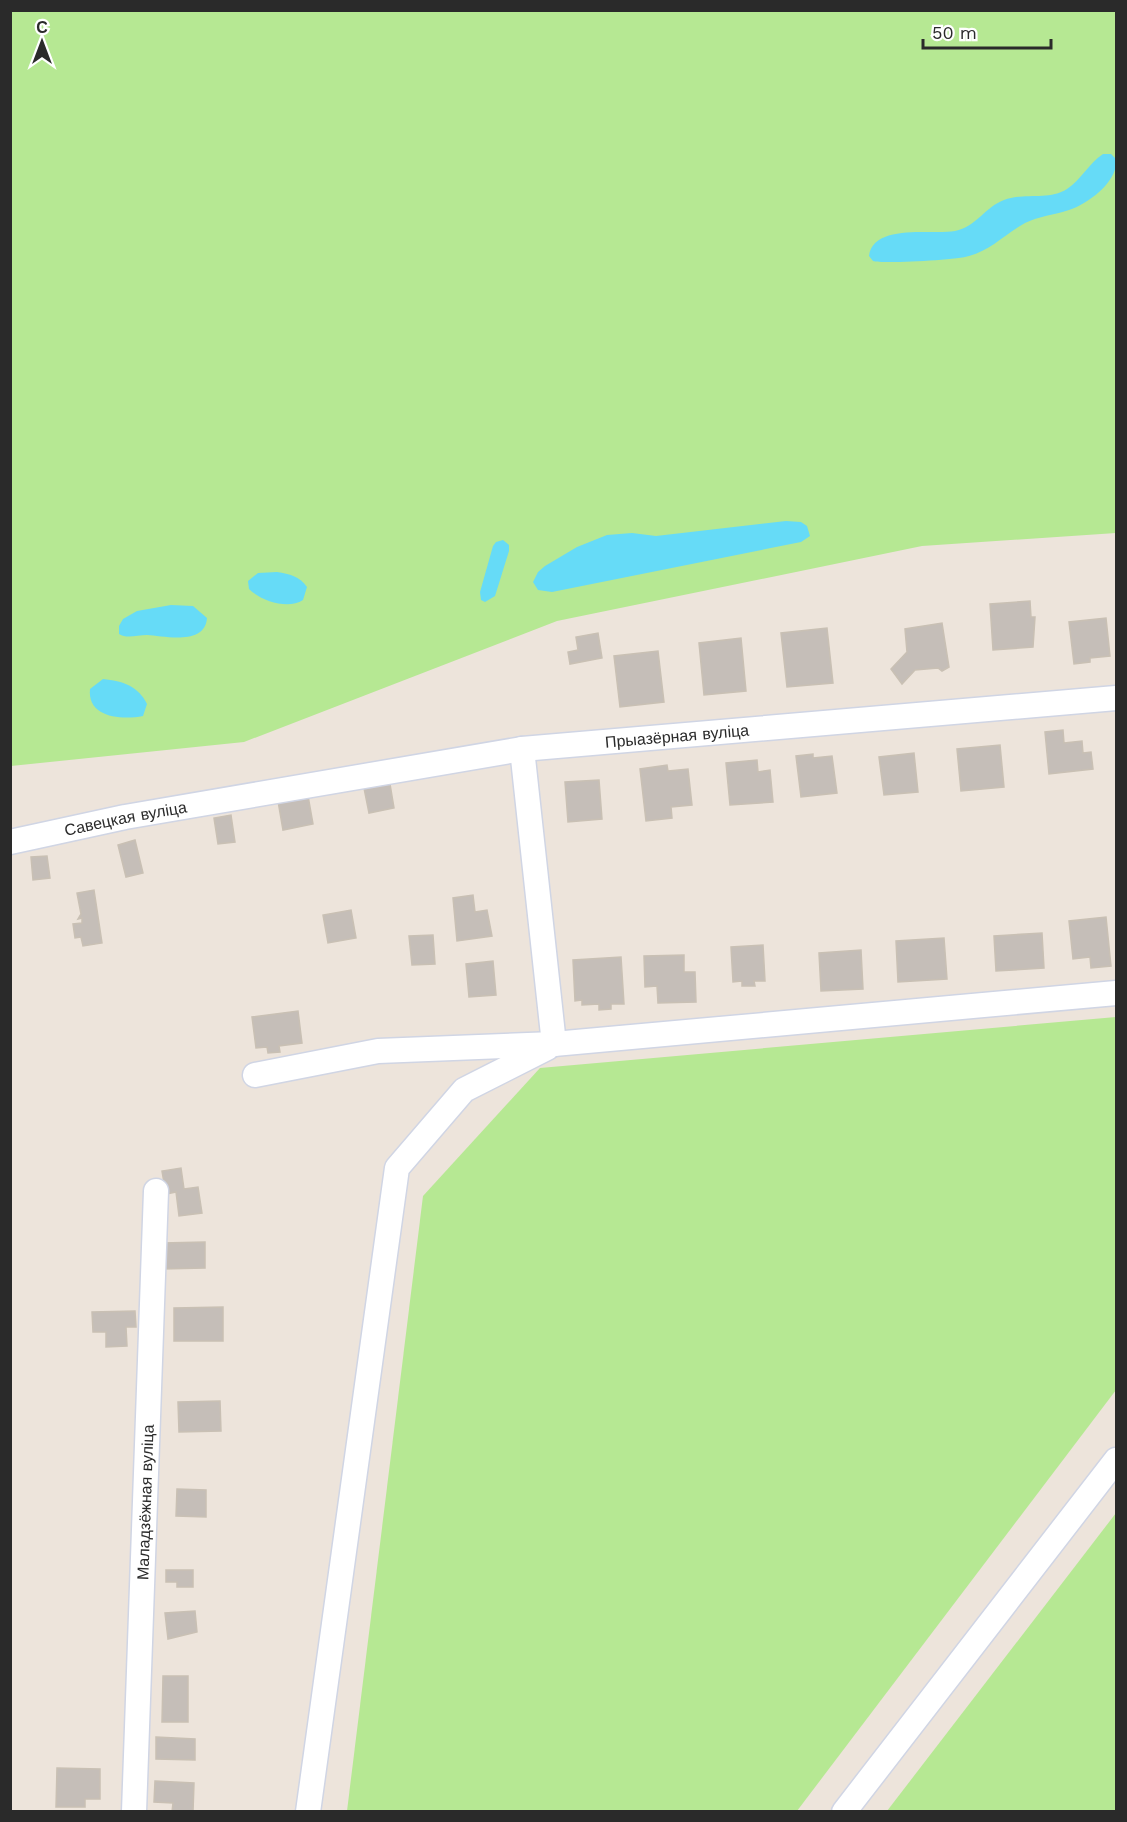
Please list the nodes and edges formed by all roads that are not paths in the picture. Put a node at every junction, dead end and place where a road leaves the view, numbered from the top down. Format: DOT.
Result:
graph roads {
  1 [pos="1116,698"];
  2 [pos="522,749"];
  3 [pos="243,797"];
  4 [pos="10,842"];
  5 [pos="1116,993"];
  6 [pos="554,1044"];
  7 [pos="255,1075"];
  8 [pos="156,1191"];
  9 [pos="1116,1460"];
  10 [pos="134,1812"];
  11 [pos="308,1812"];
  12 [pos="844,1812"];
  1 -- 2 [label="street, Прыазёрная вуліца"];
  2 -- 3 [label="street, Прыазёрная вуліца"];
  2 -- 6 [label="street"];
  3 -- 4 [label="street, Савецкая вуліца"];
  5 -- 6 [label="street"];
  6 -- 7 [label="street"];
  6 -- 11 [label="street"];
  8 -- 10 [label="street, Маладзёжная вуліца"];
  9 -- 12 [label="street"];
}
